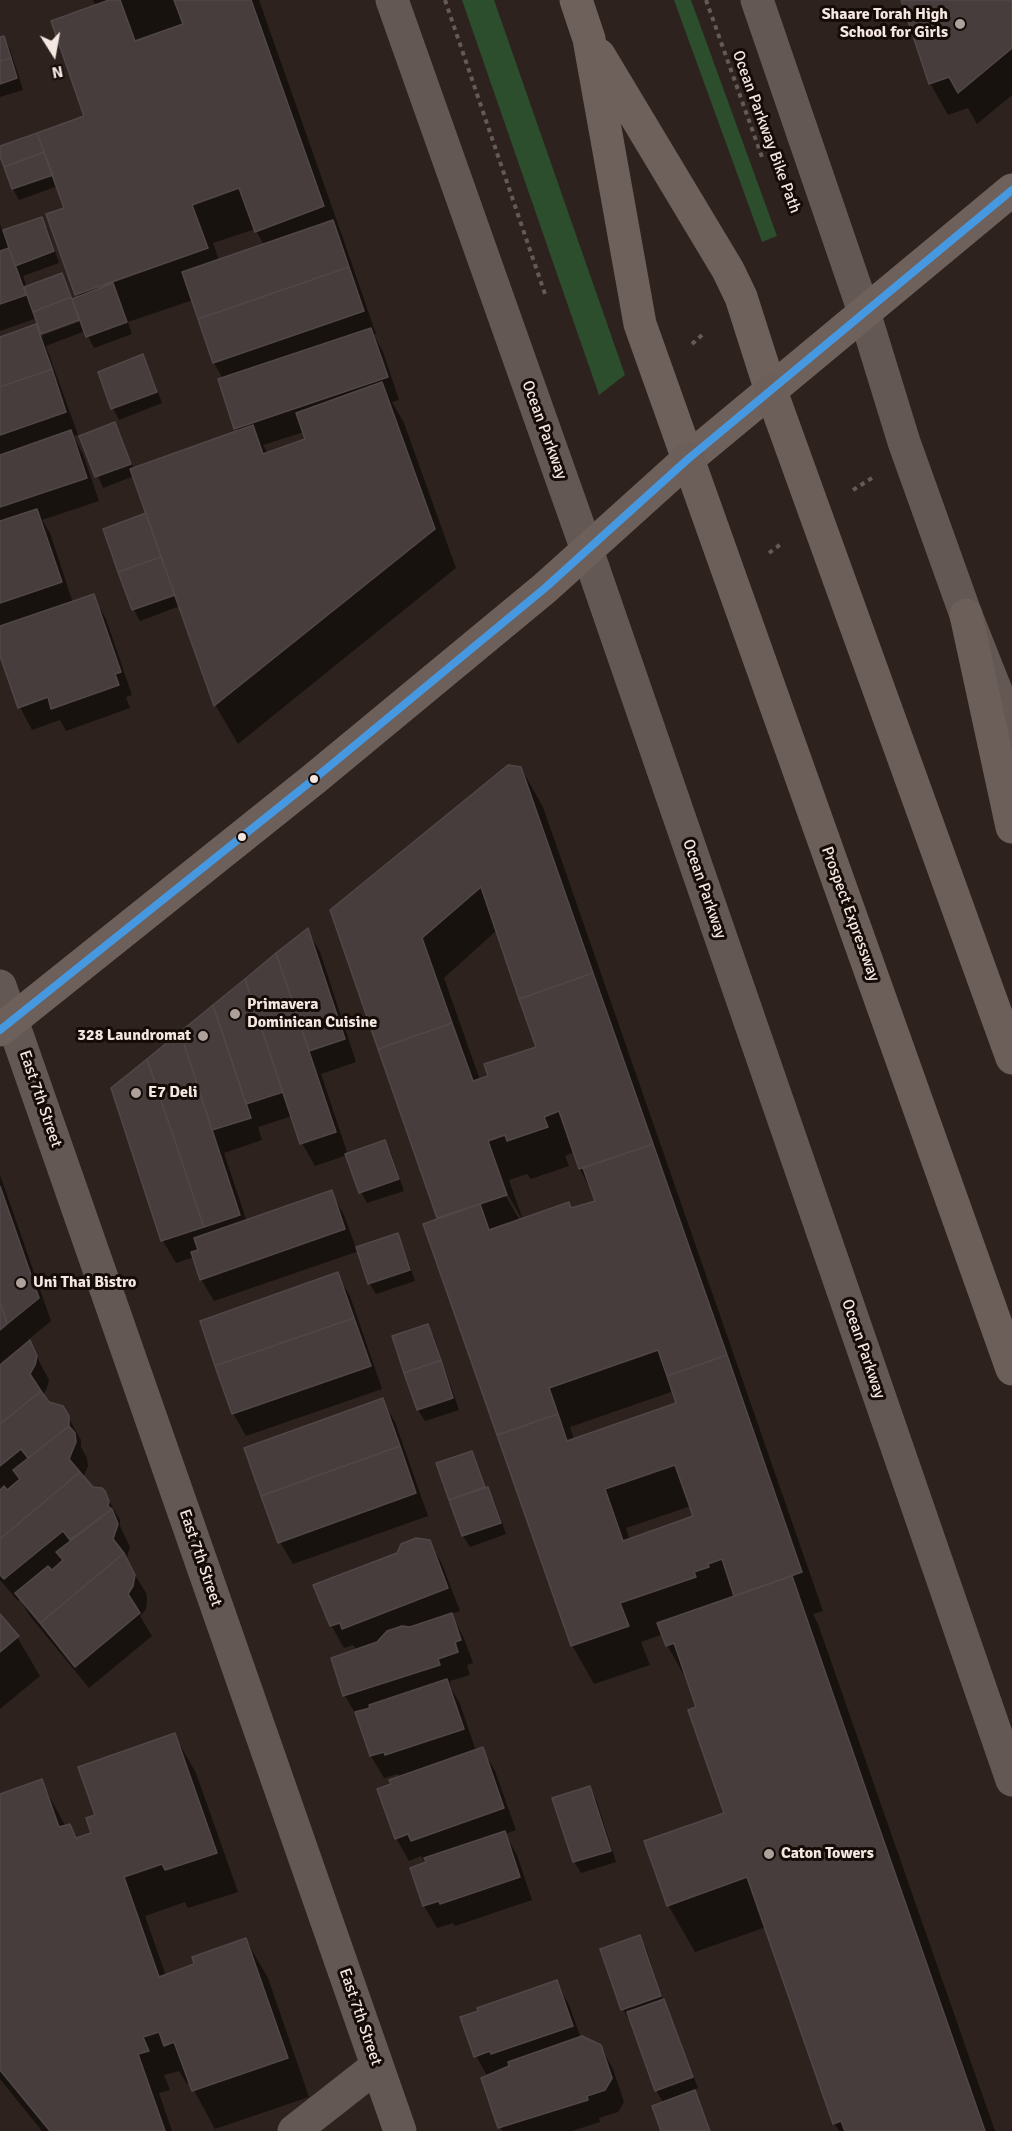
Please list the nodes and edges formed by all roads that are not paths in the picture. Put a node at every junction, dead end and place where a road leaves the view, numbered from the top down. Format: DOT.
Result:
graph roads {
  1 [pos="392,0"];
  2 [pos="576,0"];
  3 [pos="757,0"];
  4 [pos="589,39"];
  5 [pos="1012,190"];
  6 [pos="864,312"];
  7 [pos="771,391"];
  8 [pos="688,459"];
  9 [pos="587,550"];
  10 [pos="966,615"];
  11 [pos="1012,731"];
  12 [pos="1012,827"];
  13 [pos="0,986"];
  14 [pos="6,1025"];
  15 [pos="1012,1058"];
  16 [pos="1012,1369"];
  17 [pos="1012,1780"];
  18 [pos="377,2066"];
  19 [pos="294,2131"];
  20 [pos="400,2131"];
  1 -- 9 [label="street, Ocean Parkway"];
  2 -- 4 [label="main road"];
  3 -- 6 [label="street"];
  4 -- 7 [label="main road"];
  4 -- 8 [label="main road"];
  5 -- 6 [label="main road"];
  6 -- 7 [label="main road"];
  6 -- 10 [label="street"];
  7 -- 8 [label="main road"];
  7 -- 15 [label="highway"];
  8 -- 9 [label="highway"];
  8 -- 16 [label="highway, Prospect Expressway"];
  9 -- 14 [label="highway"];
  9 -- 17 [label="street, Ocean Parkway"];
  10 -- 11 [label="street"];
  10 -- 12 [label="highway"];
  13 -- 14 [label="street, East 7th Street"];
  14 -- 18 [label="street, East 7th Street"];
  18 -- 19 [label="street"];
  18 -- 20 [label="street, East 7th Street"];
}
